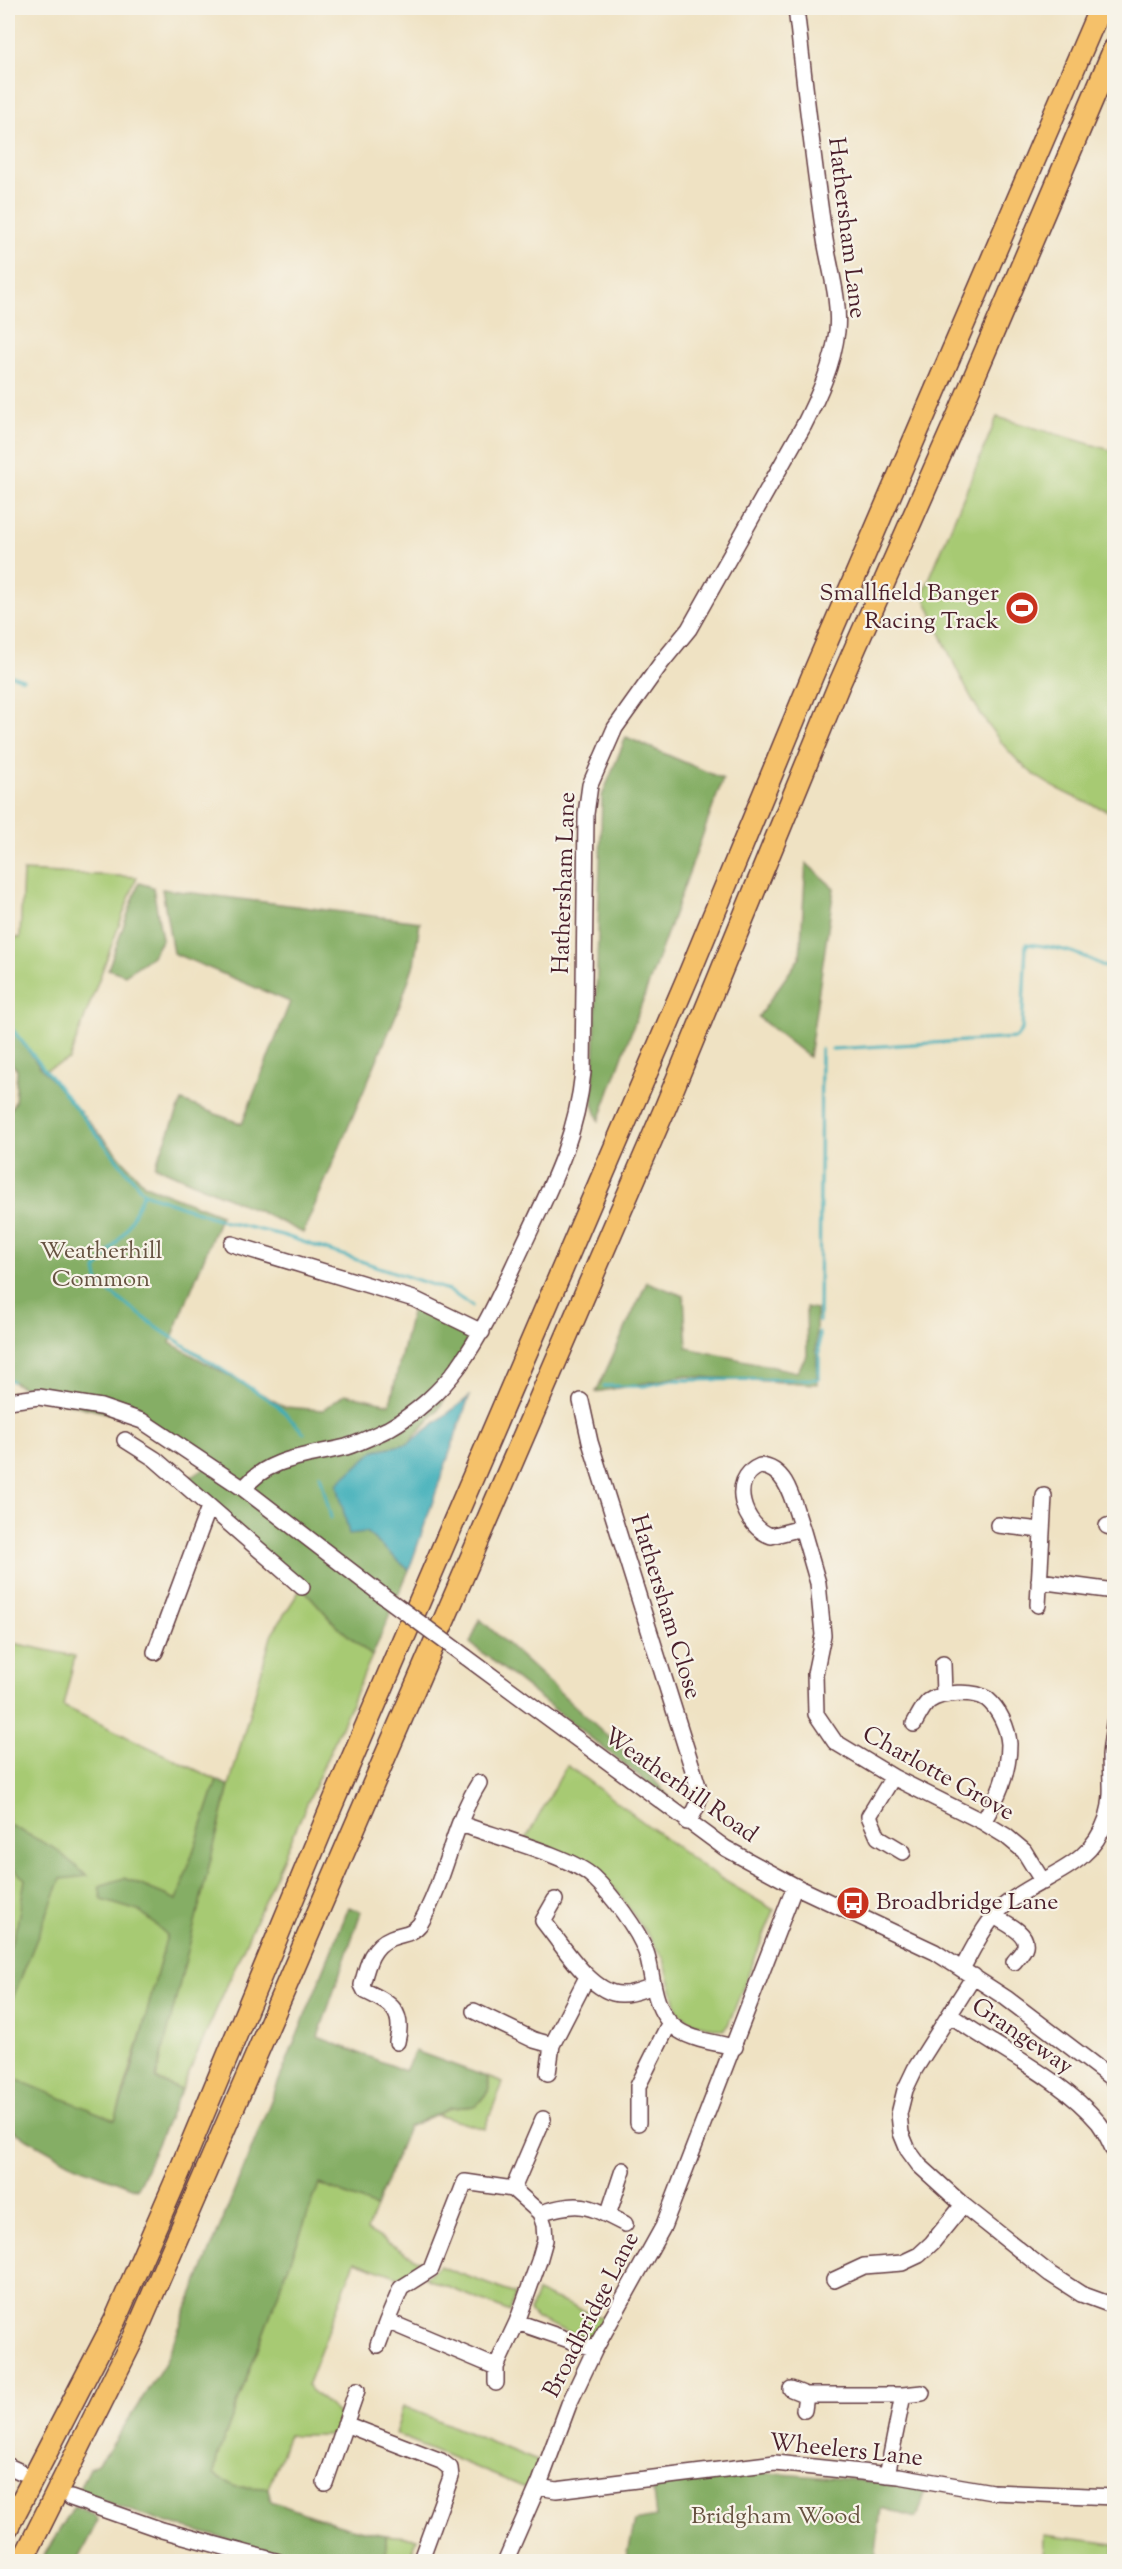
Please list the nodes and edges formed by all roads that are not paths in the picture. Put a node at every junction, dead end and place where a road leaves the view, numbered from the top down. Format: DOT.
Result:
graph roads {
  1 [pos="796,8"];
  2 [pos="1100,8"];
  3 [pos="1114,49"];
  4 [pos="232,1244"];
  5 [pos="482,1332"];
  6 [pos="8,1401"];
  7 [pos="581,1401"];
  8 [pos="169,1437"];
  9 [pos="125,1440"];
  10 [pos="155,1459"];
  11 [pos="244,1489"];
  12 [pos="1044,1496"];
  13 [pos="209,1507"];
  14 [pos="998,1525"];
  15 [pos="802,1528"];
  16 [pos="1040,1530"];
  17 [pos="1039,1581"];
  18 [pos="302,1587"];
  19 [pos="1114,1591"];
  20 [pos="1038,1605"];
  21 [pos="156,1652"];
  22 [pos="943,1664"];
  23 [pos="944,1694"];
  24 [pos="914,1724"];
  25 [pos="1114,1729"];
  26 [pos="893,1777"];
  27 [pos="480,1784"];
  28 [pos="687,1822"];
  29 [pos="983,1822"];
  30 [pos="461,1824"];
  31 [pos="903,1852"];
  32 [pos="1043,1882"];
  33 [pos="795,1886"];
  34 [pos="555,1900"];
  35 [pos="994,1916"];
  36 [pos="1014,1962"];
  37 [pos="968,1973"];
  38 [pos="587,1977"];
  39 [pos="653,1986"];
  40 [pos="474,2011"];
  41 [pos="950,2015"];
  42 [pos="669,2024"];
  43 [pos="397,2042"];
  44 [pos="552,2045"];
  45 [pos="735,2047"];
  46 [pos="548,2073"];
  47 [pos="1114,2080"];
  48 [pos="543,2120"];
  49 [pos="638,2123"];
  50 [pos="1114,2151"];
  51 [pos="622,2170"];
  52 [pos="513,2189"];
  53 [pos="963,2205"];
  54 [pos="540,2213"];
  55 [pos="608,2215"];
  56 [pos="625,2224"];
  57 [pos="834,2280"];
  58 [pos="1114,2306"];
  59 [pos="387,2321"];
  60 [pos="517,2322"];
  61 [pos="378,2345"];
  62 [pos="595,2349"];
  63 [pos="496,2367"];
  64 [pos="496,2383"];
  65 [pos="791,2389"];
  66 [pos="357,2390"];
  67 [pos="922,2393"];
  68 [pos="903,2395"];
  69 [pos="345,2424"];
  70 [pos="887,2475"];
  71 [pos="325,2483"];
  72 [pos="539,2487"];
  73 [pos="1114,2497"];
  74 [pos="71,2498"];
  75 [pos="8,2527"];
  76 [pos="22,2562"];
  77 [pos="279,2562"];
  78 [pos="420,2562"];
  79 [pos="505,2562"];
  1 -- 5 [label="street, Hathersham Lane"];
  2 -- 75 [label="highway"];
  3 -- 76 [label="highway"];
  4 -- 5 [label="street"];
  5 -- 11 [label="street, Hathersham Lane"];
  6 -- 8 [label="street, Weatherhill Road"];
  7 -- 28 [label="street, Hathersham Close"];
  8 -- 10 [label="street"];
  8 -- 11 [label="street, Weatherhill Road"];
  9 -- 10 [label="street"];
  10 -- 13 [label="street"];
  11 -- 28 [label="street, Weatherhill Road, bridge"];
  12 -- 16 [label="street"];
  13 -- 18 [label="street"];
  13 -- 21 [label="street"];
  14 -- 16 [label="street"];
  15 -- 15 [label="street, Charlotte Grove"];
  15 -- 26 [label="street, Charlotte Grove"];
  16 -- 17 [label="street"];
  17 -- 19 [label="street"];
  17 -- 20 [label="street"];
  22 -- 23 [label="street"];
  23 -- 24 [label="street"];
  23 -- 29 [label="street"];
  25 -- 32 [label="street"];
  26 -- 29 [label="street, Charlotte Grove"];
  26 -- 31 [label="street"];
  27 -- 30 [label="street"];
  28 -- 33 [label="street, Weatherhill Road"];
  29 -- 32 [label="street, Charlotte Grove"];
  30 -- 39 [label="street"];
  30 -- 43 [label="street"];
  32 -- 35 [label="street"];
  33 -- 37 [label="street, Weatherhill Road"];
  33 -- 45 [label="street, Broadbridge Lane"];
  34 -- 38 [label="street"];
  35 -- 36 [label="street"];
  35 -- 37 [label="street"];
  37 -- 41 [label="street"];
  37 -- 47 [label="street, Weatherhill Road"];
  38 -- 39 [label="street"];
  38 -- 44 [label="street"];
  39 -- 42 [label="street"];
  40 -- 44 [label="street"];
  41 -- 50 [label="street, Grangeway"];
  41 -- 53 [label="street"];
  42 -- 45 [label="street"];
  42 -- 49 [label="street"];
  44 -- 46 [label="street"];
  45 -- 62 [label="street, Broadbridge Lane"];
  48 -- 52 [label="street"];
  51 -- 55 [label="street"];
  52 -- 54 [label="street"];
  52 -- 59 [label="street"];
  53 -- 57 [label="street"];
  53 -- 58 [label="street"];
  54 -- 55 [label="street"];
  54 -- 60 [label="street"];
  55 -- 56 [label="street"];
  59 -- 61 [label="street"];
  59 -- 63 [label="street"];
  60 -- 62 [label="street"];
  60 -- 63 [label="street"];
  62 -- 72 [label="street, Broadbridge Lane"];
  63 -- 64 [label="street"];
  65 -- 68 [label="street"];
  66 -- 69 [label="street"];
  67 -- 68 [label="street"];
  68 -- 70 [label="street"];
  69 -- 71 [label="street"];
  69 -- 78 [label="street"];
  70 -- 72 [label="street, Wheelers Lane"];
  70 -- 73 [label="street, Wheelers Lane"];
  72 -- 79 [label="street, Broadbridge Lane"];
  74 -- 77 [label="street"];
}
